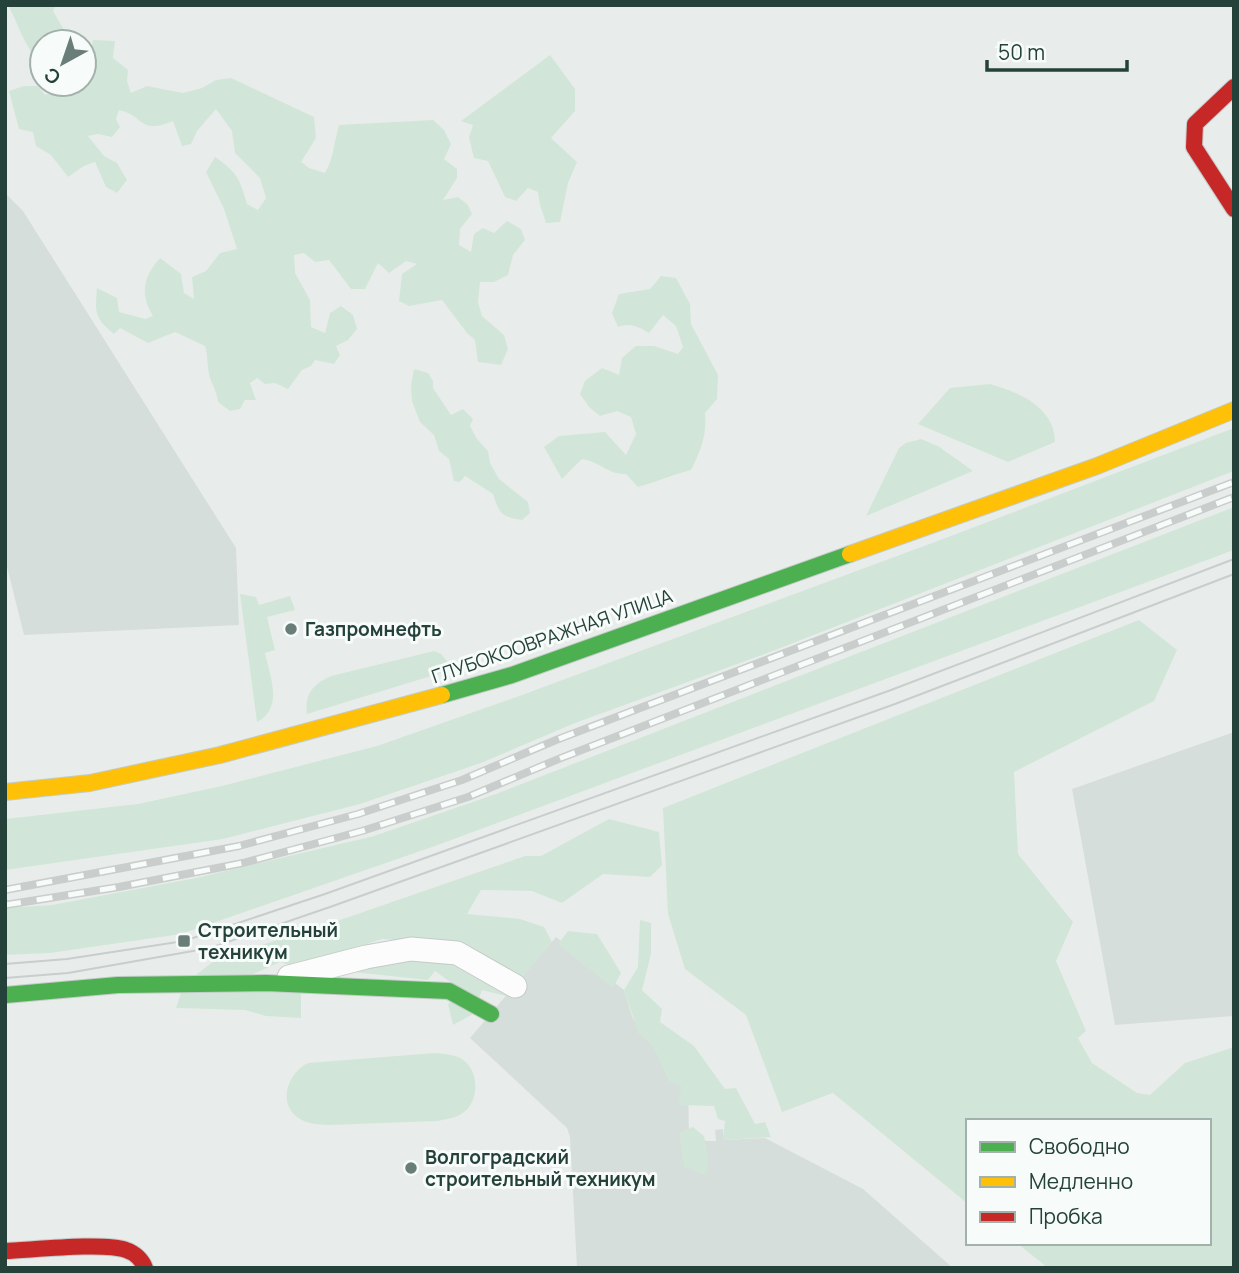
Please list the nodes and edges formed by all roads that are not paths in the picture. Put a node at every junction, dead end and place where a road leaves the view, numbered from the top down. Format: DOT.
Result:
graph roads {
  1 [pos="1234,88"];
  2 [pos="1234,209"];
  3 [pos="1234,410"];
  4 [pos="5,792"];
  5 [pos="266,983"];
  6 [pos="515,986"];
  7 [pos="5,995"];
  8 [pos="491,1014"];
  9 [pos="5,1251"];
  10 [pos="145,1268"];
  1 -- 2 [label="main road"];
  3 -- 4 [label="main road, ГЛУБОКООВРАЖНАЯ УЛИЦА"];
  5 -- 6 [label="street"];
  5 -- 7 [label="main road"];
  5 -- 8 [label="main road"];
  9 -- 10 [label="main road"];
}
